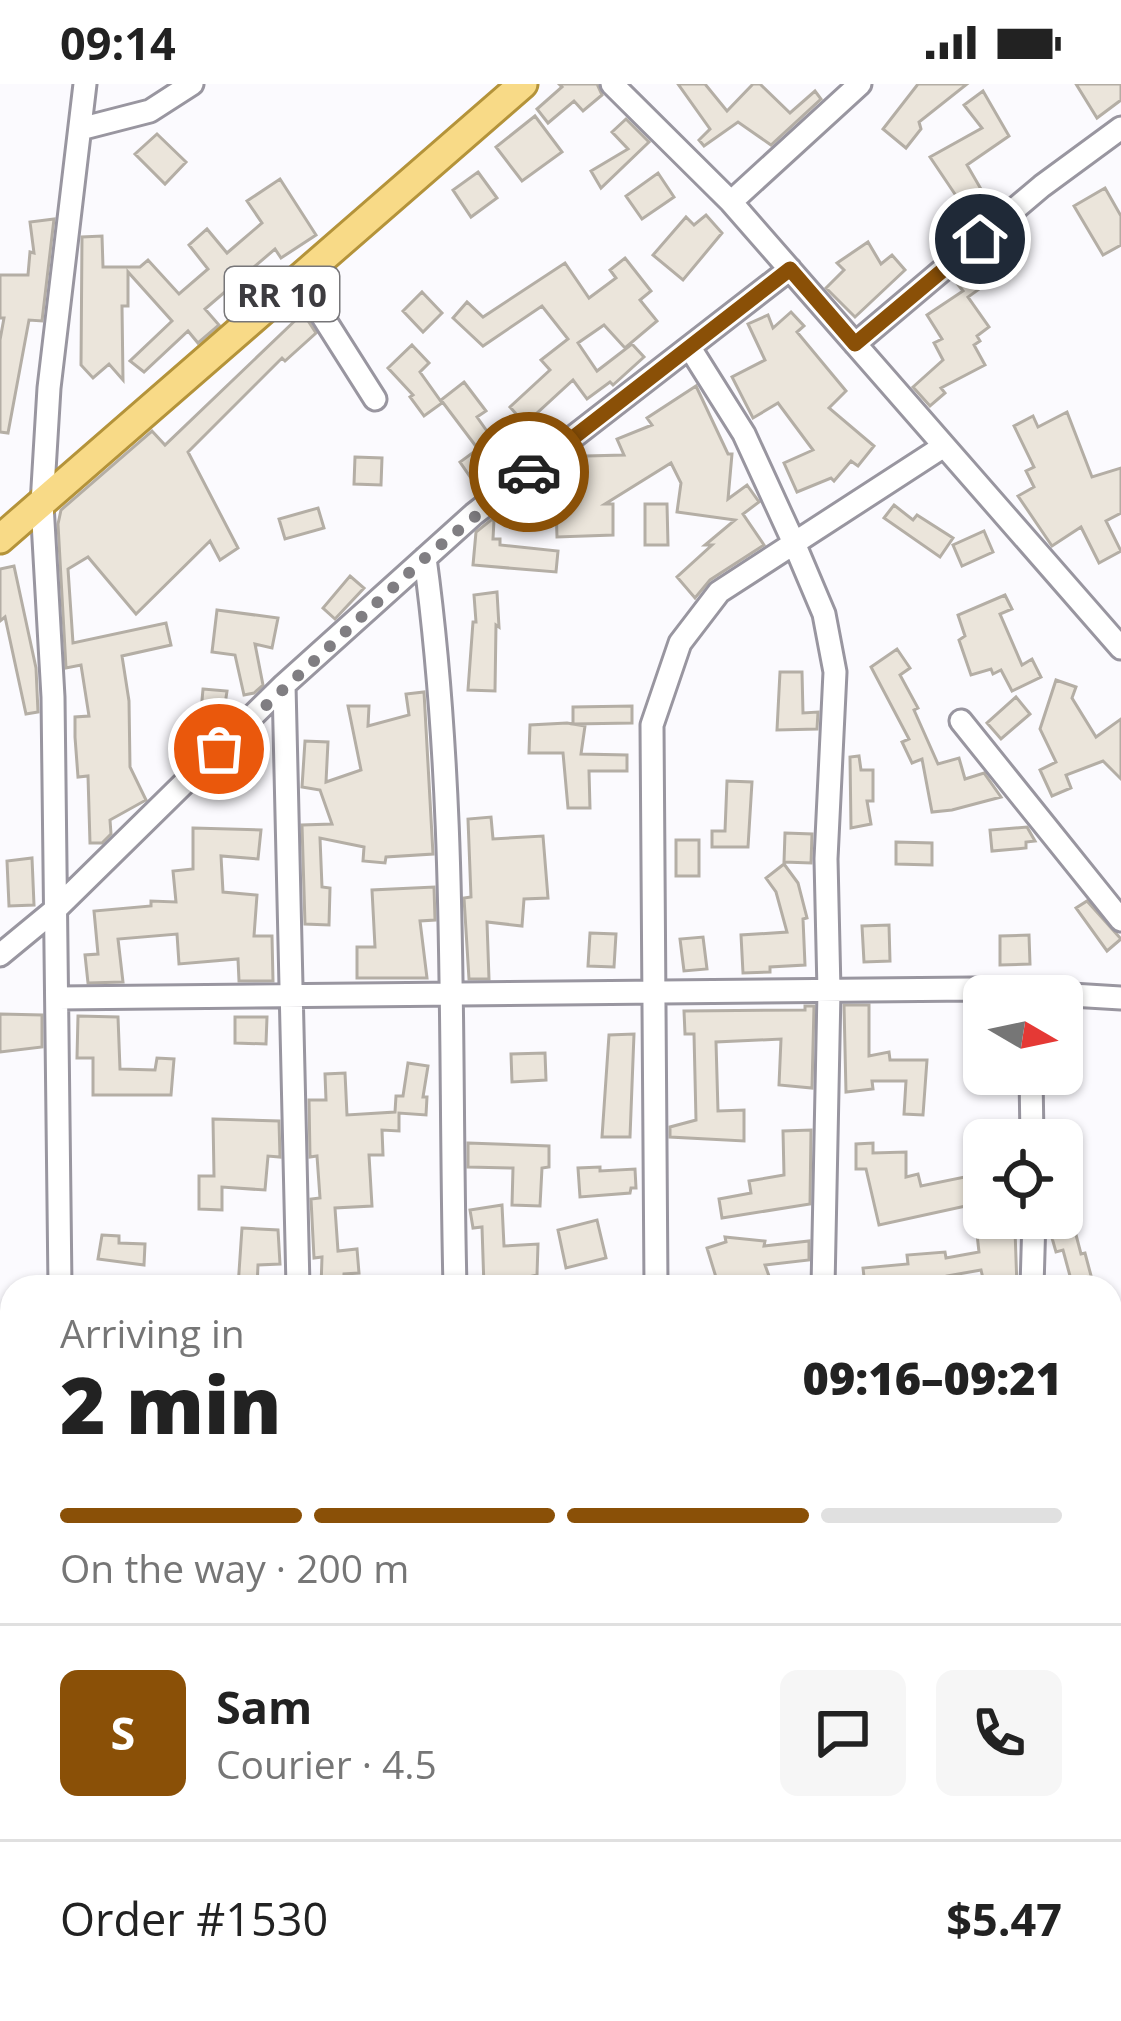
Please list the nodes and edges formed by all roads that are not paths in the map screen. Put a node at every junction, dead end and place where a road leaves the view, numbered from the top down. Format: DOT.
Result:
graph roads {
  1 [pos="85,84"];
  2 [pos="192,84"];
  3 [pos="523,84"];
  4 [pos="612,84"];
  5 [pos="860,84"];
  6 [pos="1121,128"];
  7 [pos="80,129"];
  8 [pos="731,202"];
  9 [pos="790,269"];
  10 [pos="299,280"];
  11 [pos="855,344"];
  12 [pos="690,348"];
  13 [pos="375,398"];
  14 [pos="944,446"];
  15 [pos="42,504"];
  16 [pos="0,539"];
  17 [pos="794,543"];
  18 [pos="425,558"];
  19 [pos="1121,648"];
  20 [pos="284,686"];
  21 [pos="961,721"];
  22 [pos="56,908"];
  23 [pos="1121,920"];
  24 [pos="0,955"];
  25 [pos="963,989"];
  26 [pos="829,991"];
  27 [pos="657,992"];
  28 [pos="454,994"];
  29 [pos="291,996"];
  30 [pos="1083,997"];
  31 [pos="58,998"];
  32 [pos="1121,998"];
  33 [pos="1033,1239"];
  34 [pos="60,1275"];
  35 [pos="298,1275"];
  36 [pos="455,1275"];
  37 [pos="656,1275"];
  38 [pos="823,1275"];
  39 [pos="1032,1275"];
  1 -- 7 [label="street"];
  2 -- 7 [label="street"];
  3 -- 10 [label="main road, RR 10"];
  4 -- 8 [label="street"];
  5 -- 8 [label="street"];
  6 -- 11 [label="street"];
  7 -- 15 [label="street"];
  8 -- 9 [label="street"];
  9 -- 11 [label="street"];
  9 -- 12 [label="street"];
  10 -- 13 [label="street"];
  10 -- 15 [label="main road, RR 10"];
  11 -- 14 [label="street"];
  12 -- 17 [label="street"];
  12 -- 18 [label="street"];
  14 -- 17 [label="street"];
  14 -- 19 [label="street"];
  15 -- 16 [label="main road, RR 10"];
  15 -- 22 [label="street"];
  17 -- 26 [label="street"];
  17 -- 27 [label="street"];
  18 -- 20 [label="street"];
  18 -- 28 [label="street"];
  20 -- 22 [label="street"];
  20 -- 29 [label="street"];
  21 -- 23 [label="street"];
  22 -- 24 [label="street"];
  22 -- 31 [label="street"];
  25 -- 26 [label="street"];
  26 -- 27 [label="street"];
  26 -- 38 [label="street"];
  27 -- 28 [label="street"];
  27 -- 37 [label="street"];
  28 -- 29 [label="street"];
  28 -- 36 [label="street"];
  29 -- 31 [label="street"];
  29 -- 35 [label="street"];
  30 -- 32 [label="street"];
  31 -- 34 [label="street"];
  33 -- 39 [label="street"];
}
